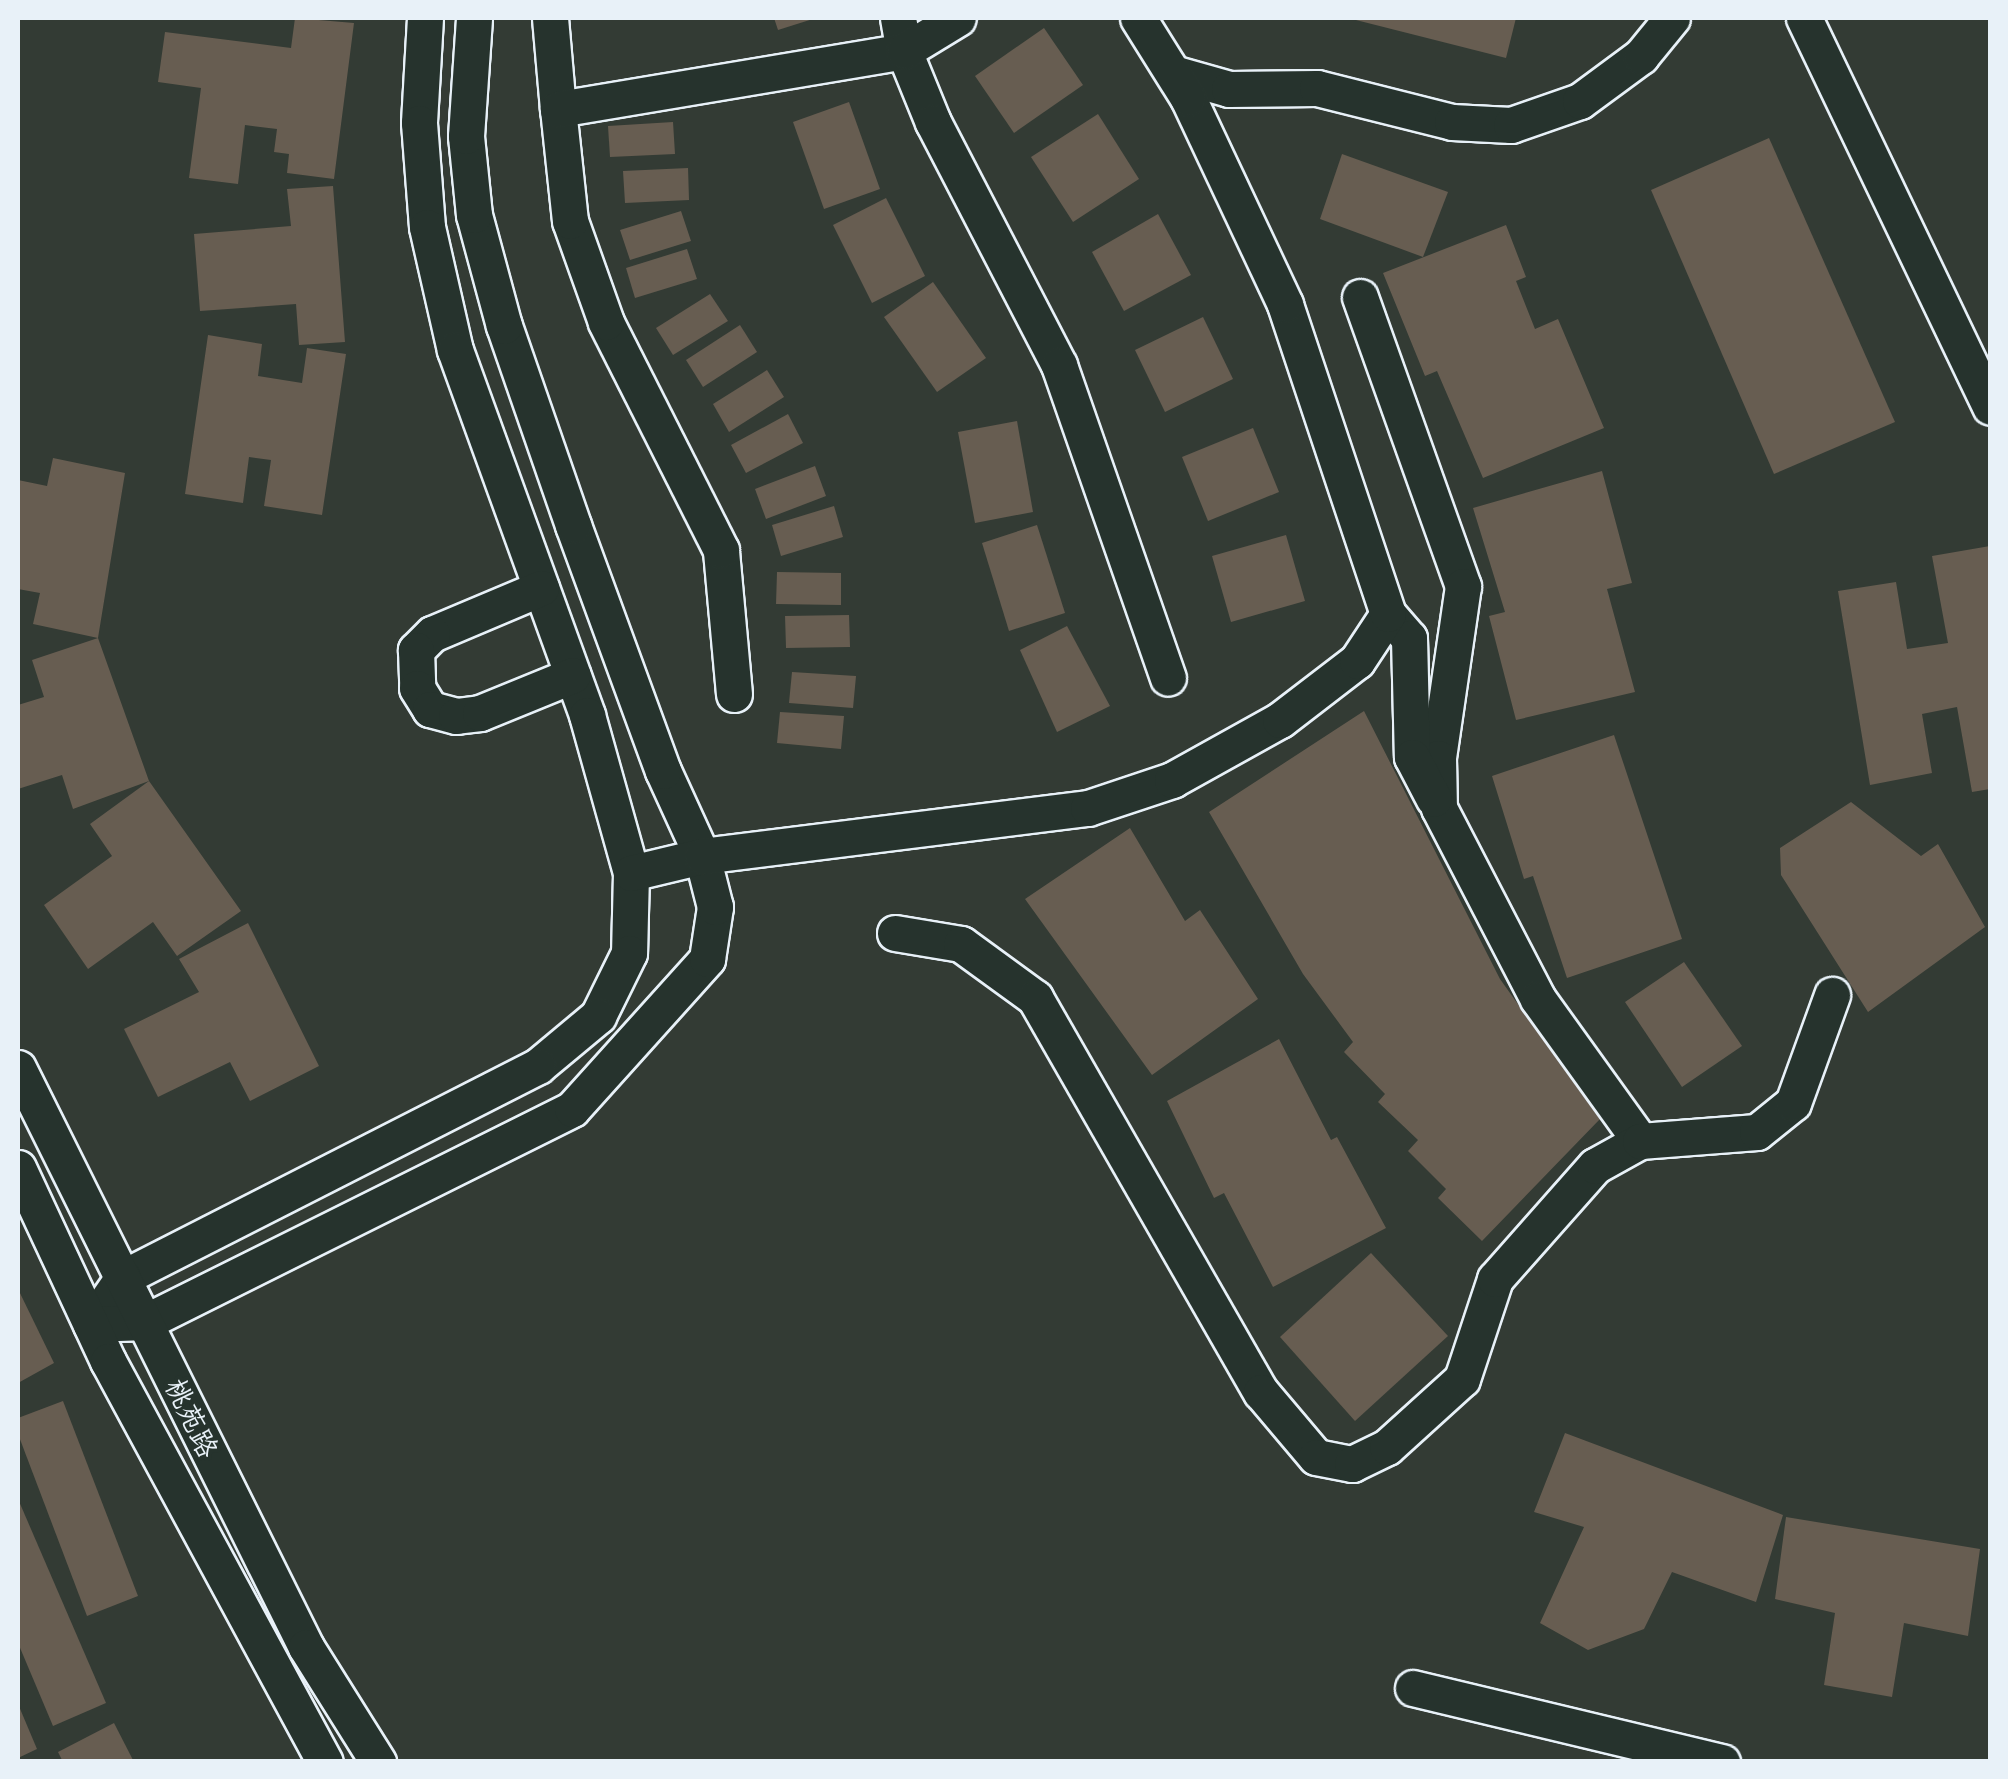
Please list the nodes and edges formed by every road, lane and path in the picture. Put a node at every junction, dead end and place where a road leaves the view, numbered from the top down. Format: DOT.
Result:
graph roads {
  1 [pos="425,18"];
  2 [pos="474,18"];
  3 [pos="550,18"];
  4 [pos="958,18"];
  5 [pos="1138,18"];
  6 [pos="1672,18"];
  7 [pos="1804,18"];
  8 [pos="901,34"];
  9 [pos="1172,73"];
  10 [pos="558,108"];
  11 [pos="1360,297"];
  12 [pos="1990,407"];
  13 [pos="541,588"];
  14 [pos="1388,614"];
  15 [pos="572,676"];
  16 [pos="1168,678"];
  17 [pos="734,694"];
  18 [pos="1440,808"];
  19 [pos="702,856"];
  20 [pos="631,873"];
  21 [pos="895,934"];
  22 [pos="1832,996"];
  23 [pos="18,1068"];
  24 [pos="1640,1140"];
  25 [pos="18,1168"];
  26 [pos="123,1277"];
  27 [pos="145,1322"];
  28 [pos="91,1324"];
  29 [pos="1413,1688"];
  30 [pos="325,1762"];
  31 [pos="378,1762"];
  32 [pos="1722,1762"];
  1 -- 13 [label="street"];
  2 -- 19 [label="street"];
  3 -- 10 [label="street"];
  4 -- 8 [label="street"];
  5 -- 9 [label="street"];
  6 -- 9 [label="street"];
  7 -- 12 [label="street"];
  8 -- 10 [label="street"];
  8 -- 16 [label="street"];
  9 -- 14 [label="street"];
  10 -- 17 [label="street"];
  11 -- 18 [label="street"];
  13 -- 15 [label="street"];
  13 -- 15 [label="street"];
  14 -- 18 [label="street"];
  14 -- 19 [label="street"];
  15 -- 20 [label="street"];
  18 -- 24 [label="street"];
  19 -- 20 [label="street"];
  19 -- 27 [label="street"];
  20 -- 26 [label="street"];
  21 -- 24 [label="street"];
  22 -- 24 [label="street"];
  23 -- 26 [label="street, 桃苑路"];
  25 -- 28 [label="street, 桃苑路"];
  26 -- 27 [label="street, 桃苑路"];
  26 -- 28 [label="street"];
  27 -- 28 [label="street"];
  27 -- 31 [label="street, 桃苑路"];
  28 -- 30 [label="street, 桃苑路"];
  29 -- 32 [label="street"];
}
